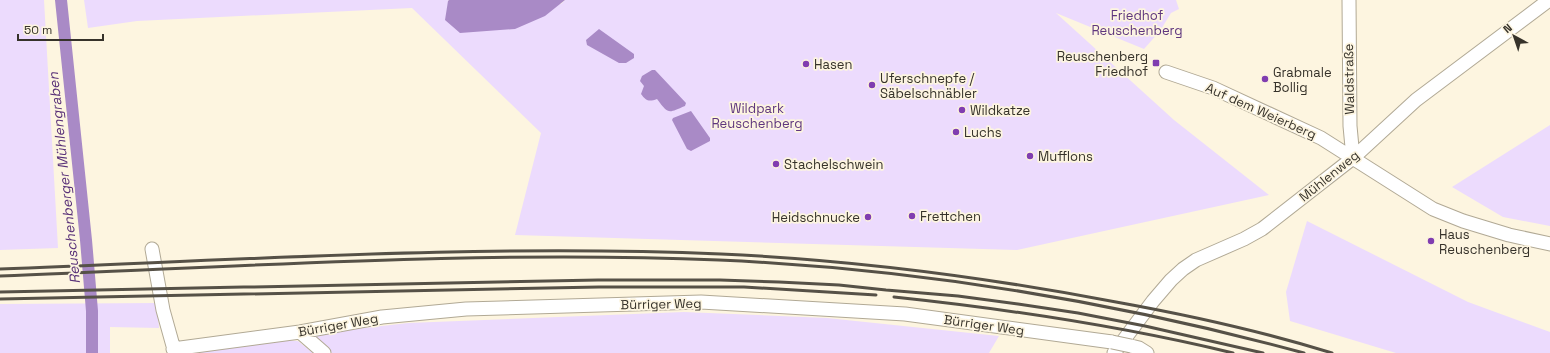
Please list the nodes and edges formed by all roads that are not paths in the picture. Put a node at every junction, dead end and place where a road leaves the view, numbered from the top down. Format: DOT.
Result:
graph roads {
  1 [pos="1349,0"];
  2 [pos="1549,0"];
  3 [pos="1166,72"];
  4 [pos="1353,158"];
  5 [pos="1550,244"];
  6 [pos="152,249"];
  7 [pos="300,332"];
  8 [pos="1113,348"];
  9 [pos="174,351"];
  10 [pos="324,353"];
  11 [pos="1147,353"];
  1 -- 4 [label="street, Waldstraße"];
  2 -- 4 [label="street, Mühlenweg"];
  3 -- 4 [label="street, Auf dem Weierberg"];
  4 -- 5 [label="street, Auf dem Weierberg"];
  4 -- 8 [label="street, Mühlenweg"];
  6 -- 9 [label="street"];
  7 -- 8 [label="street, Bürriger Weg"];
  7 -- 9 [label="street, Bürriger Weg"];
  7 -- 10 [label="street"];
  8 -- 11 [label="street, Bürriger Weg, bridge"];
}
